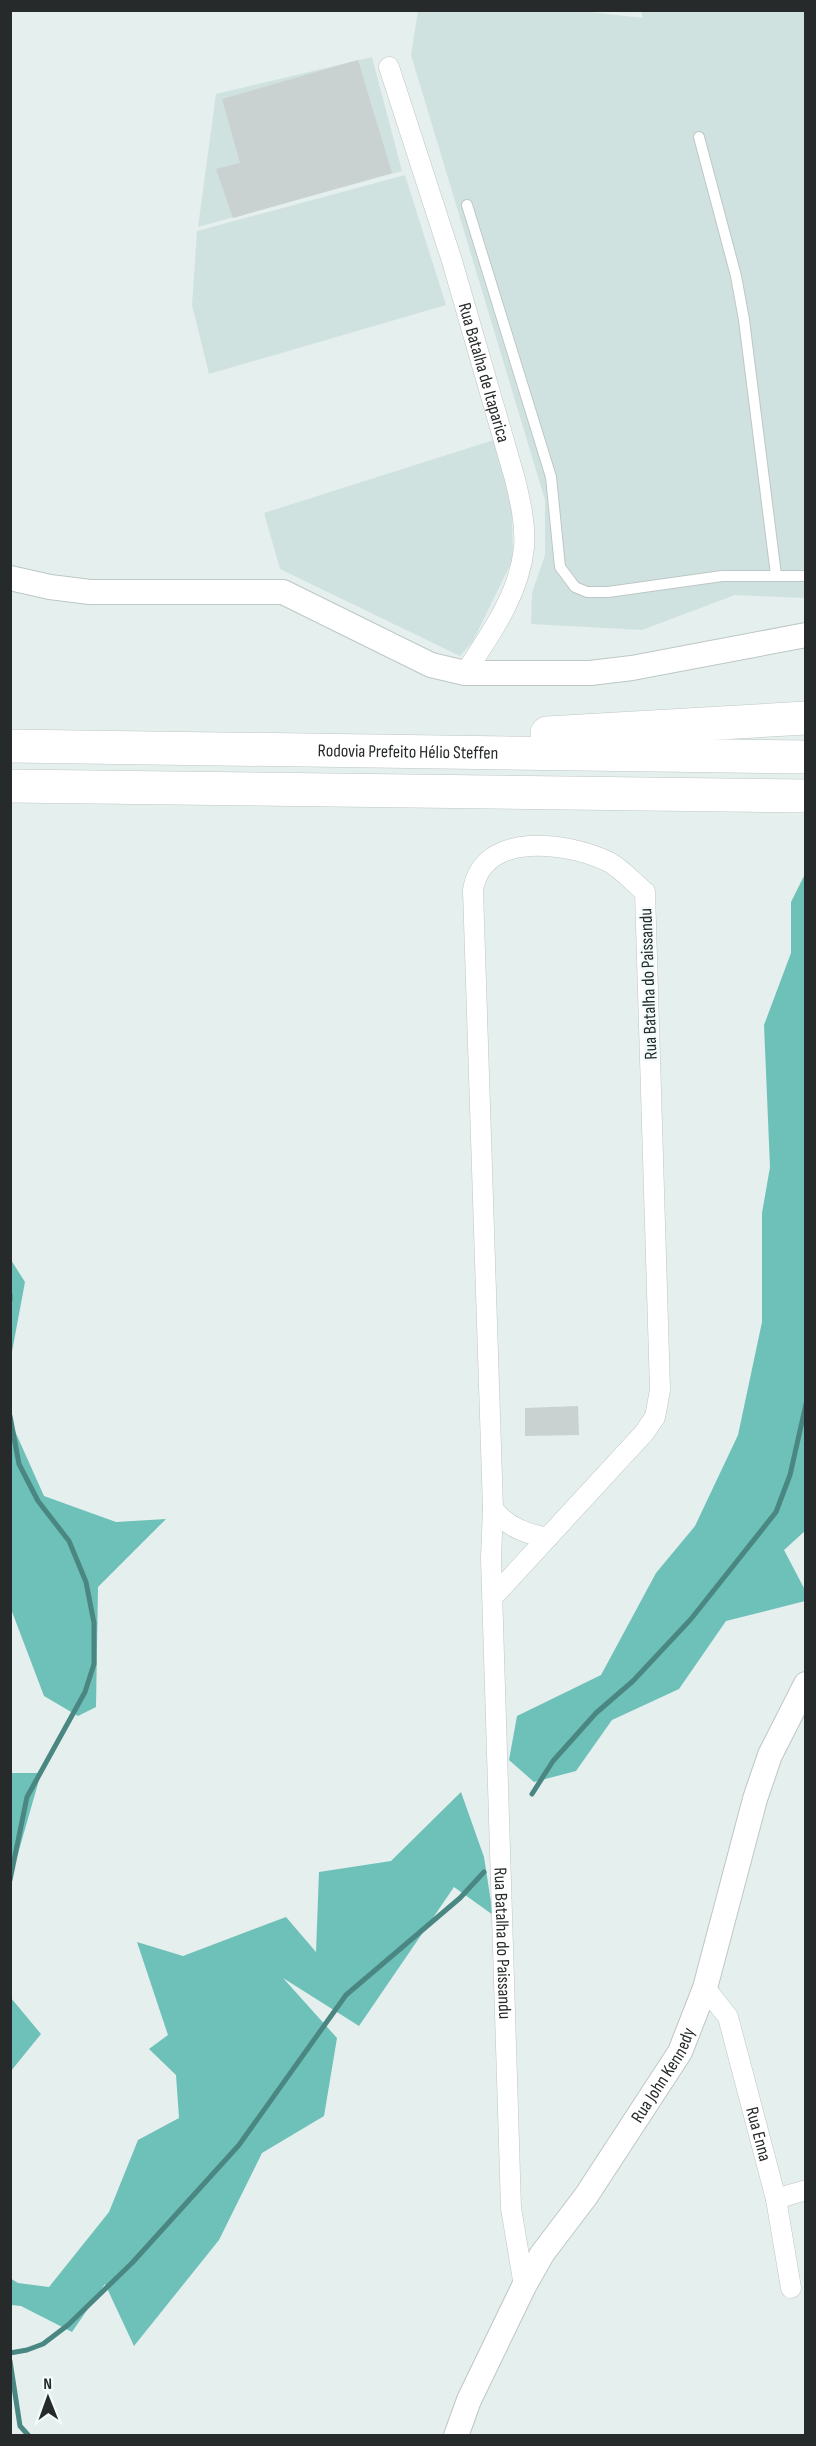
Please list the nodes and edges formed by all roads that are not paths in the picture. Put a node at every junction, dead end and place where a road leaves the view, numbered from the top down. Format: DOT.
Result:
graph roads {
  1 [pos="389,67"];
  2 [pos="699,137"];
  3 [pos="467,206"];
  4 [pos="776,575"];
  5 [pos="806,576"];
  6 [pos="10,578"];
  7 [pos="806,635"];
  8 [pos="465,673"];
  9 [pos="806,718"];
  10 [pos="10,746"];
  11 [pos="178,749"];
  12 [pos="806,757"];
  13 [pos="10,786"];
  14 [pos="732,795"];
  15 [pos="806,796"];
  16 [pos="806,813"];
  17 [pos="493,1509"];
  18 [pos="548,1538"];
  19 [pos="492,1598"];
  20 [pos="806,1684"];
  21 [pos="705,1988"];
  22 [pos="806,2190"];
  23 [pos="776,2199"];
  24 [pos="524,2286"];
  25 [pos="791,2288"];
  26 [pos="456,2436"];
  1 -- 8 [label="street, Rua Batalha de Itaparica"];
  2 -- 4 [label="lane"];
  3 -- 4 [label="lane"];
  4 -- 5 [label="lane"];
  6 -- 8 [label="street"];
  7 -- 8 [label="street"];
  9 -- 11 [label="highway"];
  10 -- 11 [label="highway, Rodovia Prefeito Hélio Steffen"];
  11 -- 12 [label="highway, Rodovia Prefeito Hélio Steffen"];
  13 -- 14 [label="highway"];
  14 -- 15 [label="highway"];
  14 -- 16 [label="highway"];
  17 -- 18 [label="street"];
  17 -- 18 [label="street, Rua Batalha do Paissandu"];
  17 -- 19 [label="street, Rua Batalha do Paissandu"];
  18 -- 19 [label="street, Rua Batalha do Paissandu"];
  19 -- 24 [label="street, Rua Batalha do Paissandu"];
  20 -- 21 [label="street, Rua John Kennedy"];
  21 -- 23 [label="street, Rua Enna"];
  21 -- 24 [label="street, Rua John Kennedy"];
  22 -- 23 [label="street"];
  23 -- 25 [label="street, Rua Enna"];
  24 -- 26 [label="street, Rua John Kennedy"];
}
